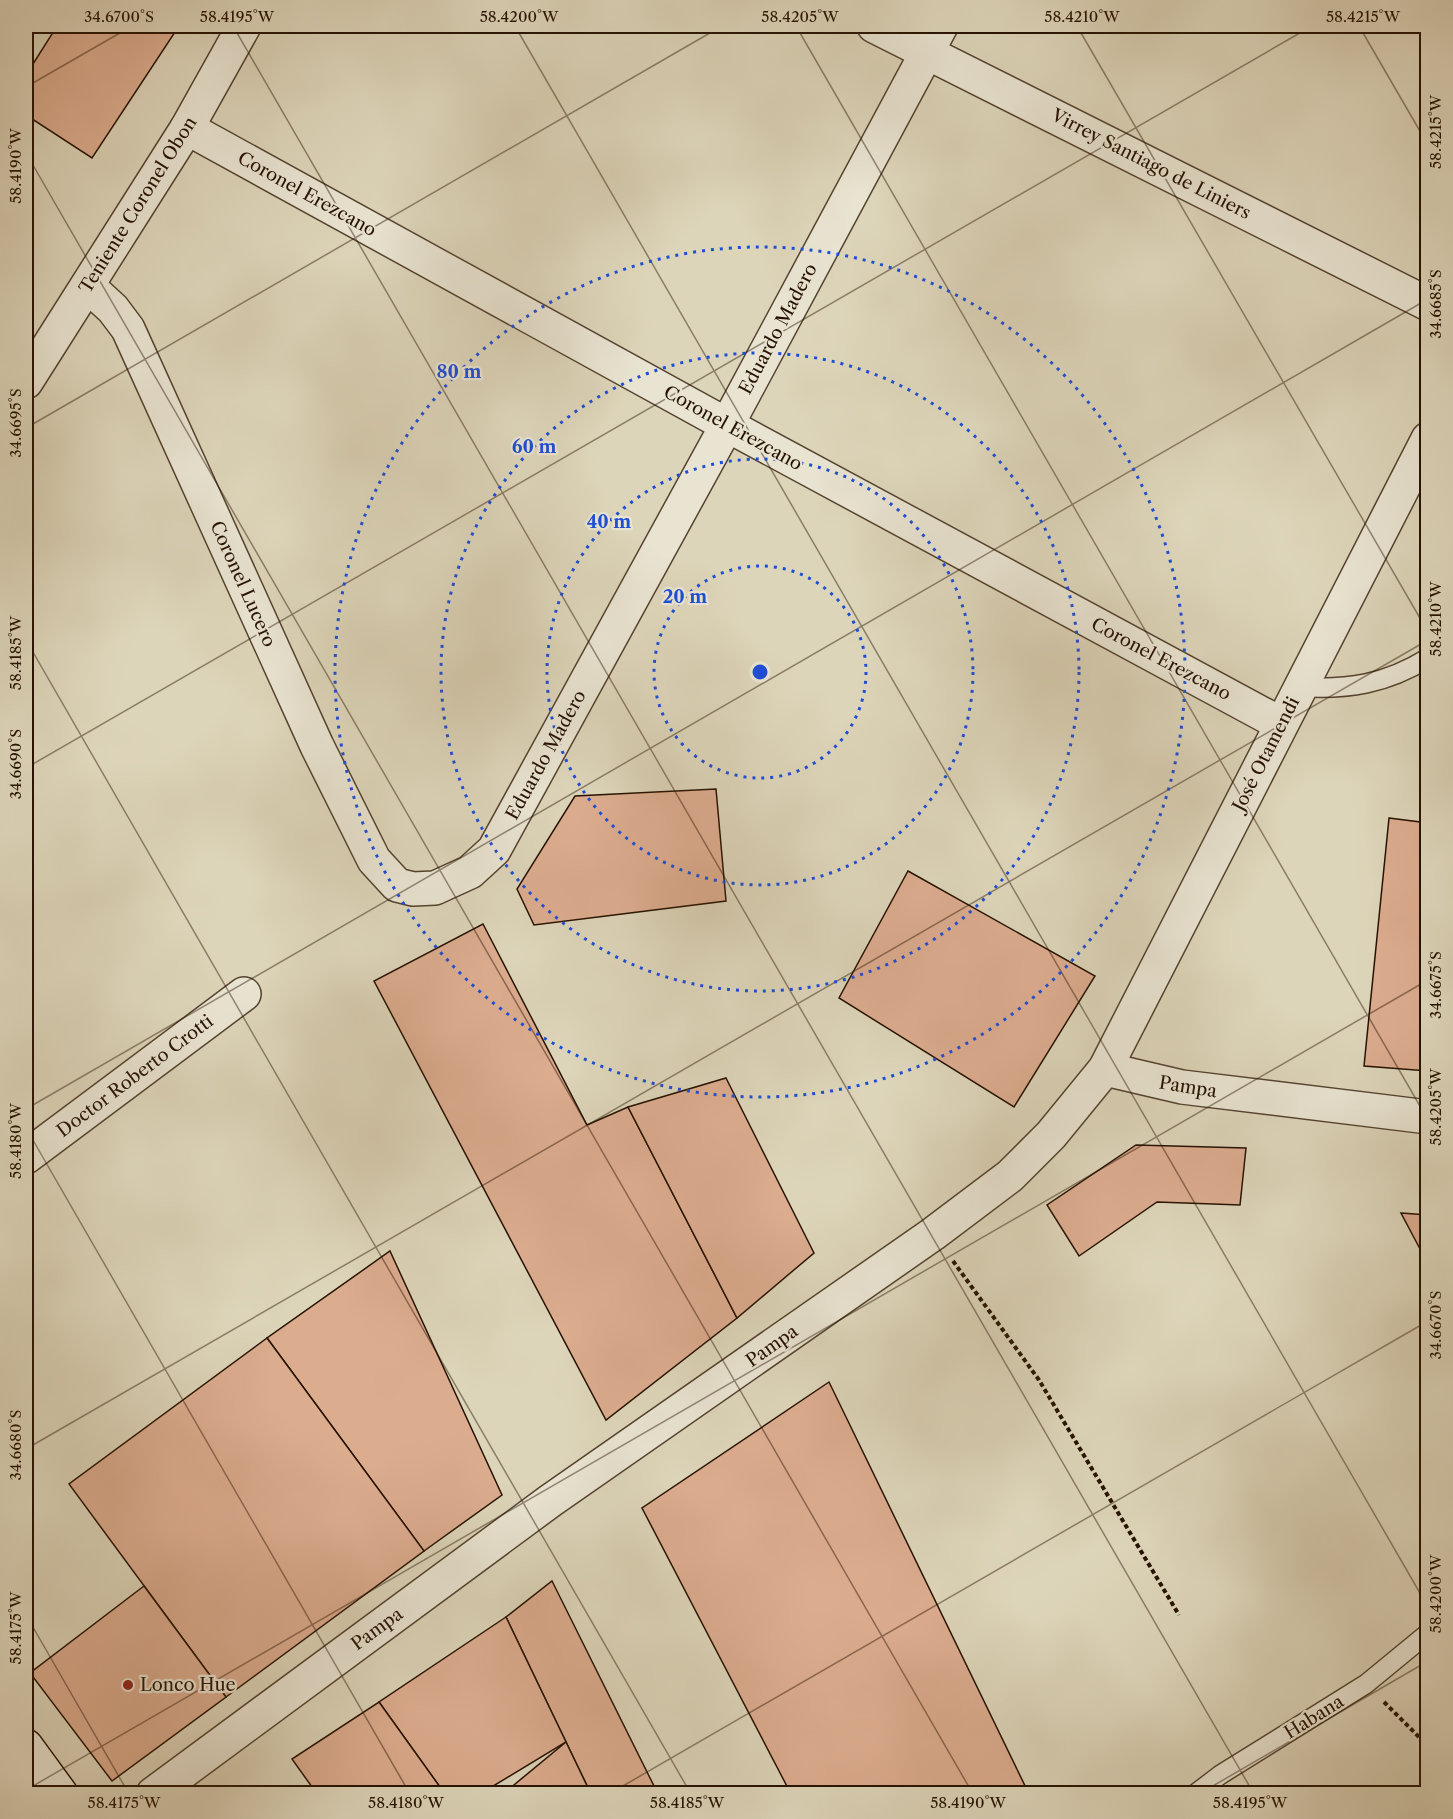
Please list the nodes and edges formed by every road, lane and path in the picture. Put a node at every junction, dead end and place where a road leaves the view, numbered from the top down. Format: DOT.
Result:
graph roads {
  1 [pos="244,26"];
  2 [pos="874,26"];
  3 [pos="934,38"];
  4 [pos="187,129"];
  5 [pos="88,286"];
  6 [pos="1428,304"];
  7 [pos="26,382"];
  8 [pos="727,425"];
  9 [pos="1428,439"];
  10 [pos="1428,658"];
  11 [pos="1300,687"];
  12 [pos="1281,724"];
  13 [pos="397,885"];
  14 [pos="244,994"];
  15 [pos="1105,1068"];
  16 [pos="1428,1117"];
  17 [pos="26,1157"];
  18 [pos="933,1234"];
  19 [pos="1179,1615"];
  20 [pos="1428,1633"];
  21 [pos="1366,1684"];
  22 [pos="26,1746"];
  23 [pos="1428,1746"];
  24 [pos="61,1794"];
  25 [pos="153,1794"];
  26 [pos="1195,1794"];
  1 -- 4 [label="street, Teniente Coronel Obon"];
  2 -- 3 [label="street, Virrey Santiago de Liniers"];
  3 -- 6 [label="street, Virrey Santiago de Liniers"];
  3 -- 8 [label="street, Eduardo Madero"];
  4 -- 5 [label="street, Teniente Coronel Obon"];
  4 -- 8 [label="street, Coronel Erezcano"];
  5 -- 7 [label="street, Teniente Coronel Obon"];
  5 -- 13 [label="street, Coronel Lucero"];
  8 -- 12 [label="street, Coronel Erezcano"];
  8 -- 13 [label="street, Eduardo Madero"];
  9 -- 11 [label="street, José Otamendi"];
  10 -- 11 [label="lane"];
  11 -- 12 [label="street, José Otamendi"];
  12 -- 15 [label="street, José Otamendi"];
  14 -- 17 [label="street, Doctor Roberto Crotti"];
  15 -- 16 [label="street, Pampa"];
  15 -- 18 [label="street, Pampa"];
  18 -- 19 [label="path"];
  18 -- 25 [label="street, Pampa"];
  20 -- 21 [label="lane, Habana"];
  21 -- 23 [label="path"];
  21 -- 26 [label="lane, Habana"];
  22 -- 24 [label="street"];
}
